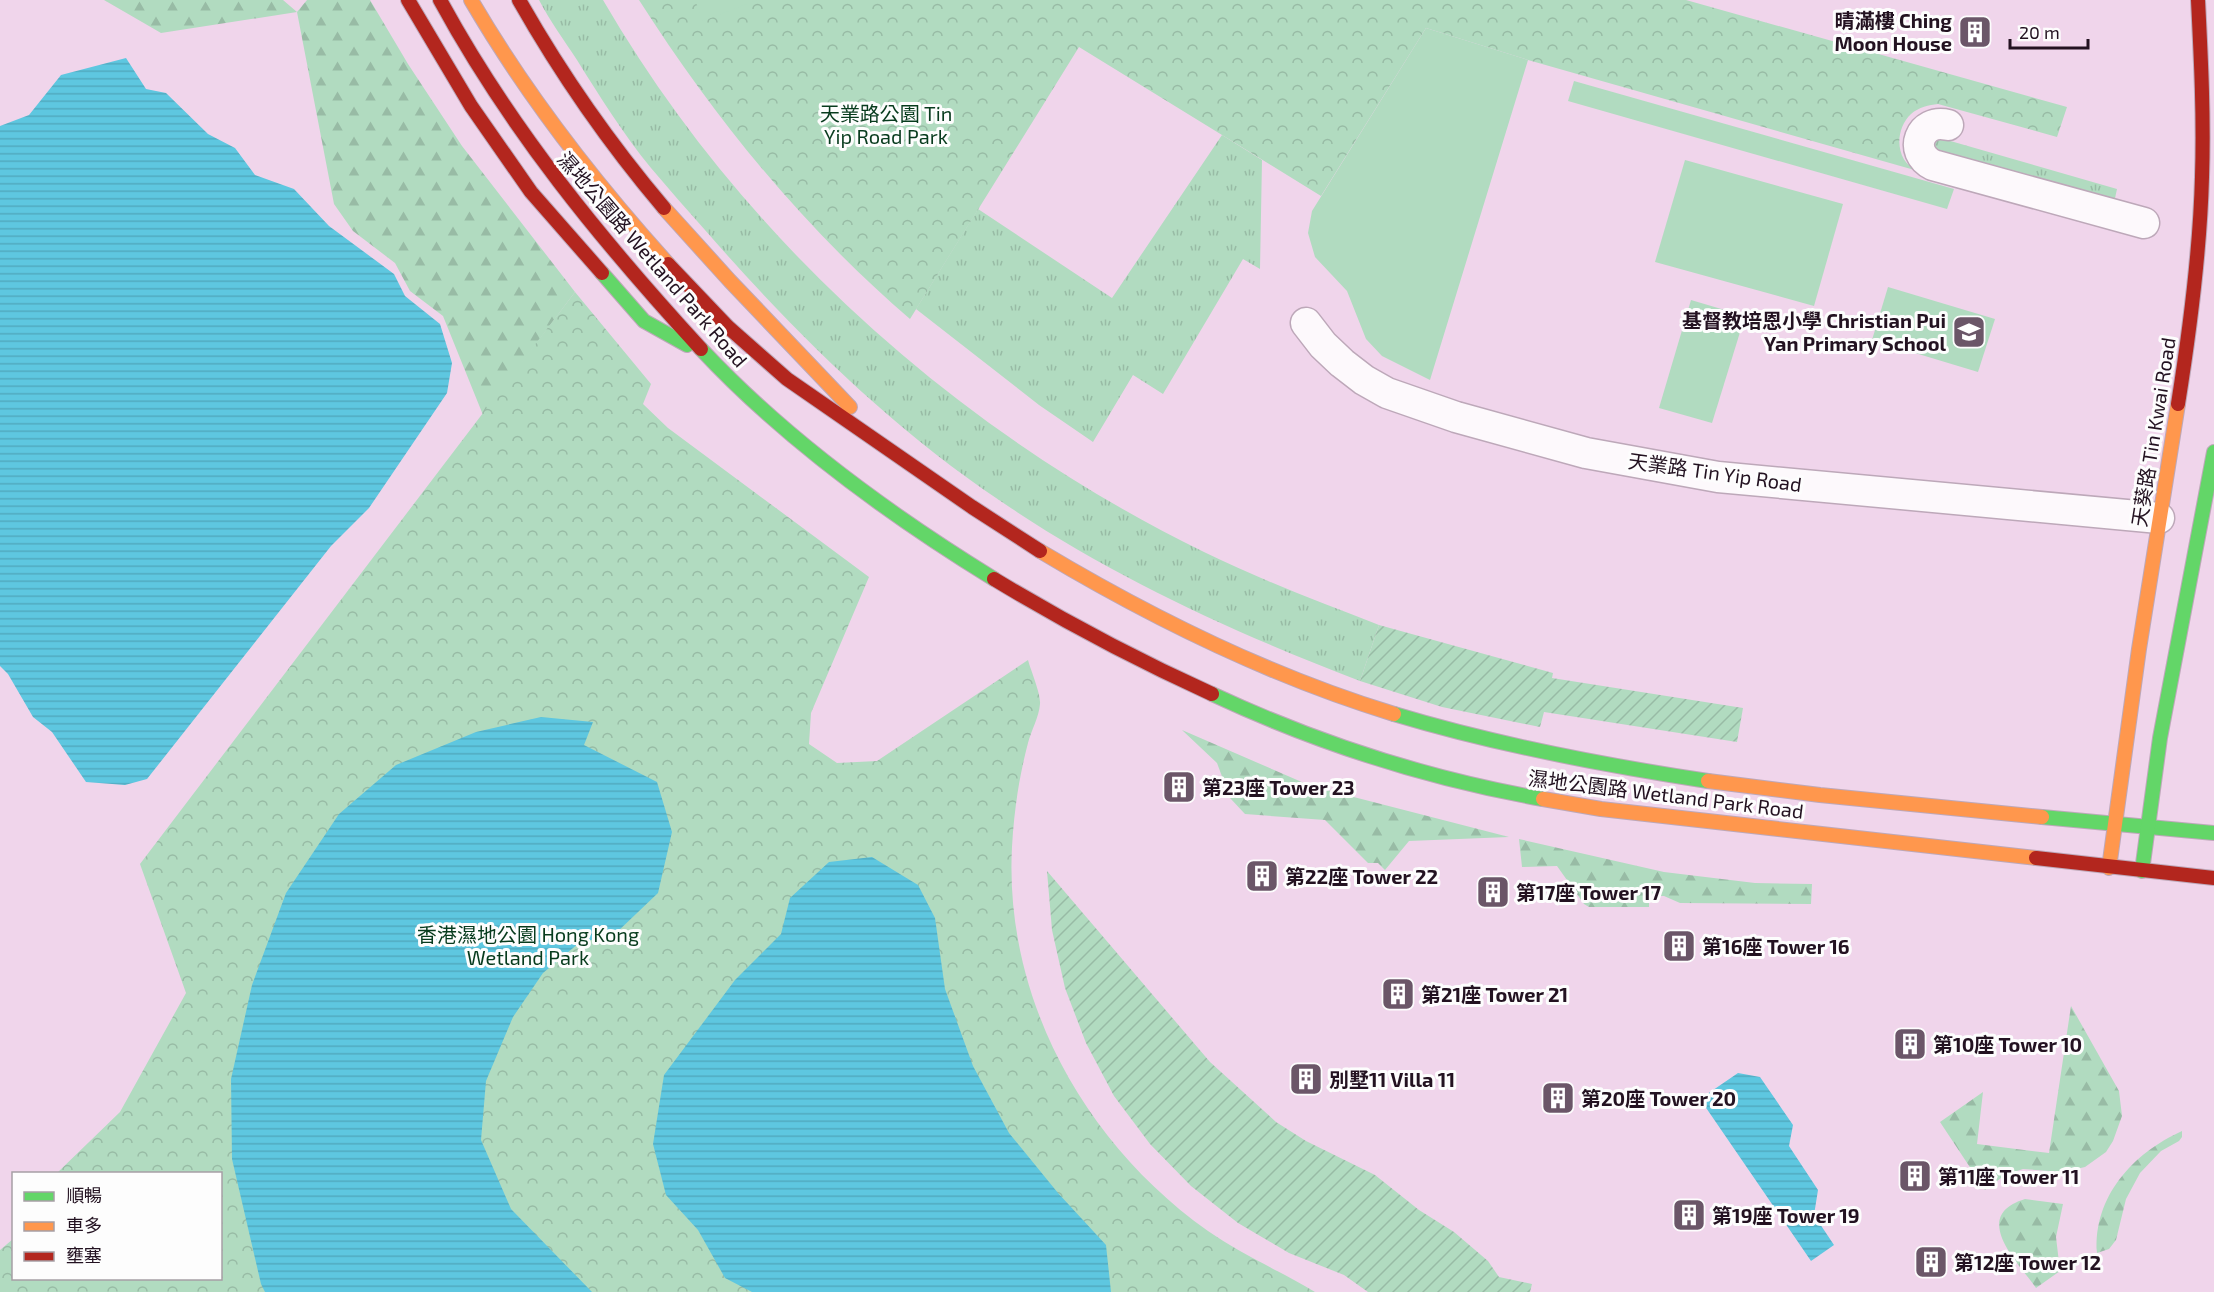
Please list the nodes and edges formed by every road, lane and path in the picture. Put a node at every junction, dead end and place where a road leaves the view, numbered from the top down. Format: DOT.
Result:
graph roads {
  1 [pos="408,0"];
  2 [pos="440,0"];
  3 [pos="471,0"];
  4 [pos="519,0"];
  5 [pos="2198,0"];
  6 [pos="1948,125"];
  7 [pos="2144,223"];
  8 [pos="1306,323"];
  9 [pos="710,358"];
  10 [pos="890,450"];
  11 [pos="2214,452"];
  12 [pos="2159,518"];
  13 [pos="1877,786"];
  14 [pos="1787,791"];
  15 [pos="2115,822"];
  16 [pos="2148,825"];
  17 [pos="2214,833"];
  18 [pos="2109,868"];
  19 [pos="2142,871"];
  20 [pos="2214,878"];
  1 -- 9 [label="main road"];
  2 -- 9 [label="main road, 濕地公園路 Wetland Park Road"];
  3 -- 10 [label="main road, 濕地公園路 Wetland Park Road"];
  4 -- 10 [label="main road"];
  5 -- 12 [label="main road, 天葵路 Tin Kwai Road"];
  6 -- 7 [label="street"];
  8 -- 12 [label="street, 天業路 Tin Yip Road"];
  9 -- 18 [label="main road, 濕地公園路 Wetland Park Road"];
  10 -- 14 [label="main road, 濕地公園路 Wetland Park Road"];
  11 -- 16 [label="main road"];
  12 -- 15 [label="main road, 天葵路 Tin Kwai Road"];
  13 -- 14 [label="main road"];
  14 -- 15 [label="main road, 濕地公園路 Wetland Park Road"];
  15 -- 16 [label="main road, 濕地公園路 Wetland Park Road"];
  15 -- 18 [label="main road, 天葵路 Tin Kwai Road"];
  16 -- 17 [label="main road, 濕地公園路 Wetland Park Road"];
  16 -- 19 [label="main road"];
  18 -- 19 [label="main road, 濕地公園路 Wetland Park Road"];
  19 -- 20 [label="main road, 濕地公園路 Wetland Park Road"];
}
